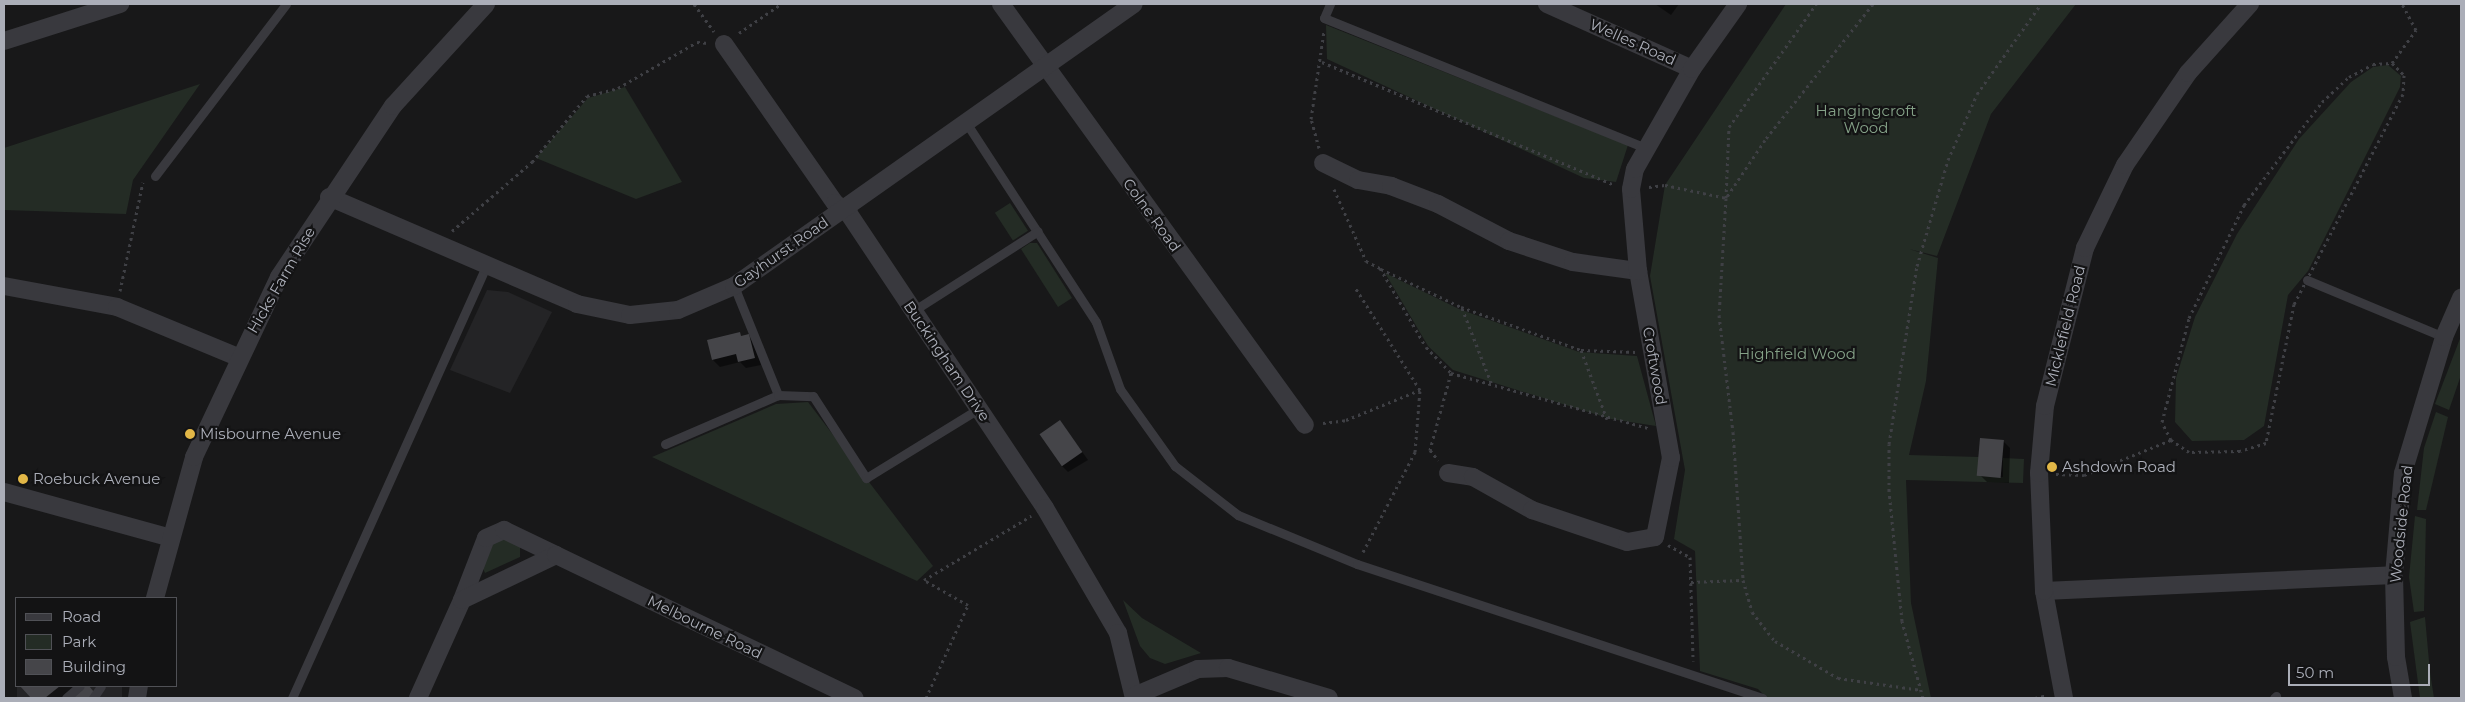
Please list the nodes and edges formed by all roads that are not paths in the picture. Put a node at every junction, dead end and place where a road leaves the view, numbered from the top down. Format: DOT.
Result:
graph roads {
  1 [pos="120,4"];
  2 [pos="286,4"];
  3 [pos="486,4"];
  4 [pos="1001,4"];
  5 [pos="1134,4"];
  6 [pos="1330,4"];
  7 [pos="1547,4"];
  8 [pos="1738,4"];
  9 [pos="2250,4"];
  10 [pos="4,41"];
  11 [pos="724,44"];
  12 [pos="1045,65"];
  13 [pos="1692,69"];
  14 [pos="967,124"];
  15 [pos="1644,147"];
  16 [pos="1323,163"];
  17 [pos="156,176"];
  18 [pos="329,197"];
  19 [pos="842,210"];
  20 [pos="1038,231"];
  21 [pos="487,264"];
  22 [pos="1638,271"];
  23 [pos="2307,280"];
  24 [pos="4,286"];
  25 [pos="734,286"];
  26 [pos="2461,298"];
  27 [pos="913,311"];
  28 [pos="2444,337"];
  29 [pos="238,357"];
  30 [pos="778,395"];
  31 [pos="978,409"];
  32 [pos="1305,425"];
  33 [pos="665,444"];
  34 [pos="1448,473"];
  35 [pos="4,492"];
  36 [pos="171,538"];
  37 [pos="556,555"];
  38 [pos="2394,575"];
  39 [pos="2044,590"];
  40 [pos="155,597"];
  41 [pos="462,600"];
  42 [pos="79,687"];
  43 [pos="100,687"];
  44 [pos="1134,697"];
  45 [pos="66,698"];
  46 [pos="93,698"];
  47 [pos="292,698"];
  48 [pos="418,698"];
  49 [pos="854,698"];
  50 [pos="1329,698"];
  51 [pos="1762,698"];
  52 [pos="2064,698"];
  53 [pos="2402,698"];
  1 -- 10 [label="street"];
  2 -- 17 [label="lane"];
  3 -- 18 [label="street, Hicks Farm Rise"];
  4 -- 12 [label="street, Colne Road"];
  5 -- 12 [label="street, Gayhurst Road"];
  6 -- 15 [label="lane"];
  7 -- 13 [label="street, Welles Road"];
  8 -- 13 [label="street, Croftwood"];
  9 -- 39 [label="street, Micklefield Road"];
  11 -- 19 [label="street, Buckingham Drive"];
  12 -- 14 [label="street, Gayhurst Road"];
  12 -- 32 [label="street, Colne Road"];
  13 -- 15 [label="street, Croftwood"];
  14 -- 19 [label="street, Gayhurst Road"];
  14 -- 20 [label="lane"];
  15 -- 22 [label="street, Croftwood"];
  16 -- 22 [label="street"];
  18 -- 21 [label="street, Gayhurst Road"];
  18 -- 29 [label="street, Hicks Farm Rise"];
  19 -- 25 [label="street, Gayhurst Road"];
  19 -- 27 [label="street, Buckingham Drive"];
  20 -- 27 [label="lane"];
  20 -- 51 [label="lane"];
  21 -- 25 [label="street, Gayhurst Road"];
  21 -- 47 [label="lane"];
  22 -- 34 [label="street, Croftwood"];
  23 -- 28 [label="lane"];
  24 -- 29 [label="street"];
  25 -- 30 [label="lane"];
  26 -- 28 [label="street, Woodside Road"];
  27 -- 31 [label="street, Buckingham Drive"];
  28 -- 38 [label="street, Woodside Road"];
  29 -- 36 [label="street, Hicks Farm Rise"];
  30 -- 31 [label="lane"];
  30 -- 33 [label="lane"];
  31 -- 44 [label="street, Buckingham Drive"];
  35 -- 36 [label="street"];
  36 -- 40 [label="street, Hicks Farm Rise"];
  37 -- 41 [label="street"];
  37 -- 41 [label="street, Melbourne Road"];
  37 -- 49 [label="street, Melbourne Road"];
  38 -- 39 [label="street"];
  38 -- 53 [label="street, Woodside Road"];
  39 -- 52 [label="street, Micklefield Road"];
  41 -- 48 [label="street, Melbourne Road"];
  42 -- 45 [label="lane"];
  43 -- 46 [label="lane"];
  44 -- 50 [label="street"];
}
